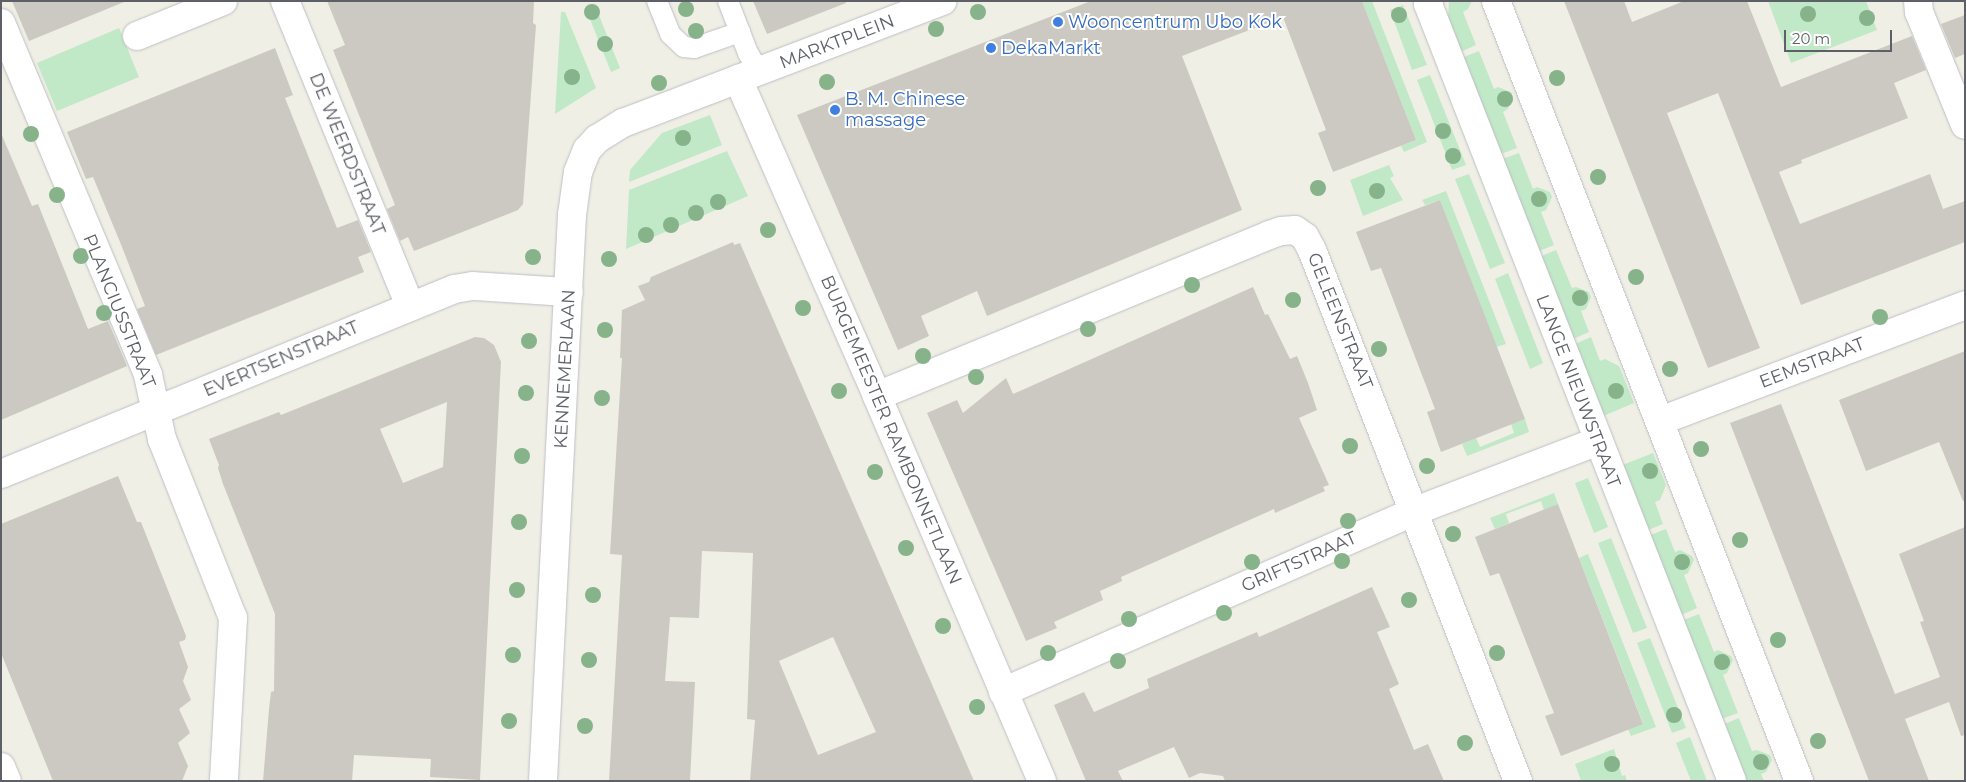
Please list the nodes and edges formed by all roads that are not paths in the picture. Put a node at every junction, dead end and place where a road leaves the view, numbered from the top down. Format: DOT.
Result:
graph roads {
  1 [pos="223,1"];
  2 [pos="285,1"];
  3 [pos="657,1"];
  4 [pos="728,1"];
  5 [pos="943,1"];
  6 [pos="1430,1"];
  7 [pos="1496,1"];
  8 [pos="1918,1"];
  9 [pos="1,23"];
  10 [pos="740,32"];
  11 [pos="137,36"];
  12 [pos="749,75"];
  13 [pos="1965,125"];
  14 [pos="569,292"];
  15 [pos="1965,304"];
  16 [pos="410,306"];
  17 [pos="877,396"];
  18 [pos="156,411"];
  19 [pos="1660,421"];
  20 [pos="1598,441"];
  21 [pos="1,474"];
  22 [pos="1415,511"];
  23 [pos="1003,692"];
  24 [pos="1,767"];
  25 [pos="7,781"];
  26 [pos="224,781"];
  27 [pos="543,781"];
  28 [pos="1042,781"];
  29 [pos="1518,781"];
  30 [pos="1732,781"];
  31 [pos="1799,781"];
  1 -- 11 [label="street"];
  2 -- 16 [label="street, DE WEERDSTRAAT"];
  3 -- 10 [label="lane"];
  4 -- 10 [label="lane"];
  5 -- 12 [label="street, MARKTPLEIN"];
  6 -- 20 [label="street, LANGE NIEUWSTRAAT"];
  7 -- 19 [label="street"];
  8 -- 13 [label="street"];
  9 -- 18 [label="street, PLANCIUSSTRAAT"];
  10 -- 12 [label="lane"];
  12 -- 14 [label="street, KENNEMERLAAN"];
  12 -- 17 [label="street, BURGEMEESTER RAMBONNETLAAN"];
  14 -- 16 [label="street, EVERTSENSTRAAT"];
  14 -- 27 [label="street, KENNEMERLAAN"];
  15 -- 19 [label="street, EEMSTRAAT"];
  16 -- 18 [label="street, EVERTSENSTRAAT"];
  17 -- 22 [label="street, GELEENSTRAAT"];
  17 -- 23 [label="street, BURGEMEESTER RAMBONNETLAAN"];
  18 -- 21 [label="street, EVERTSENSTRAAT"];
  18 -- 26 [label="street, PLANCIUSSTRAAT"];
  19 -- 31 [label="street"];
  20 -- 22 [label="street, GRIFTSTRAAT"];
  20 -- 30 [label="street, LANGE NIEUWSTRAAT"];
  22 -- 23 [label="street, GRIFTSTRAAT"];
  22 -- 29 [label="street, GELEENSTRAAT"];
  23 -- 28 [label="street, BURGEMEESTER RAMBONNETLAAN"];
  24 -- 25 [label="street"];
}
